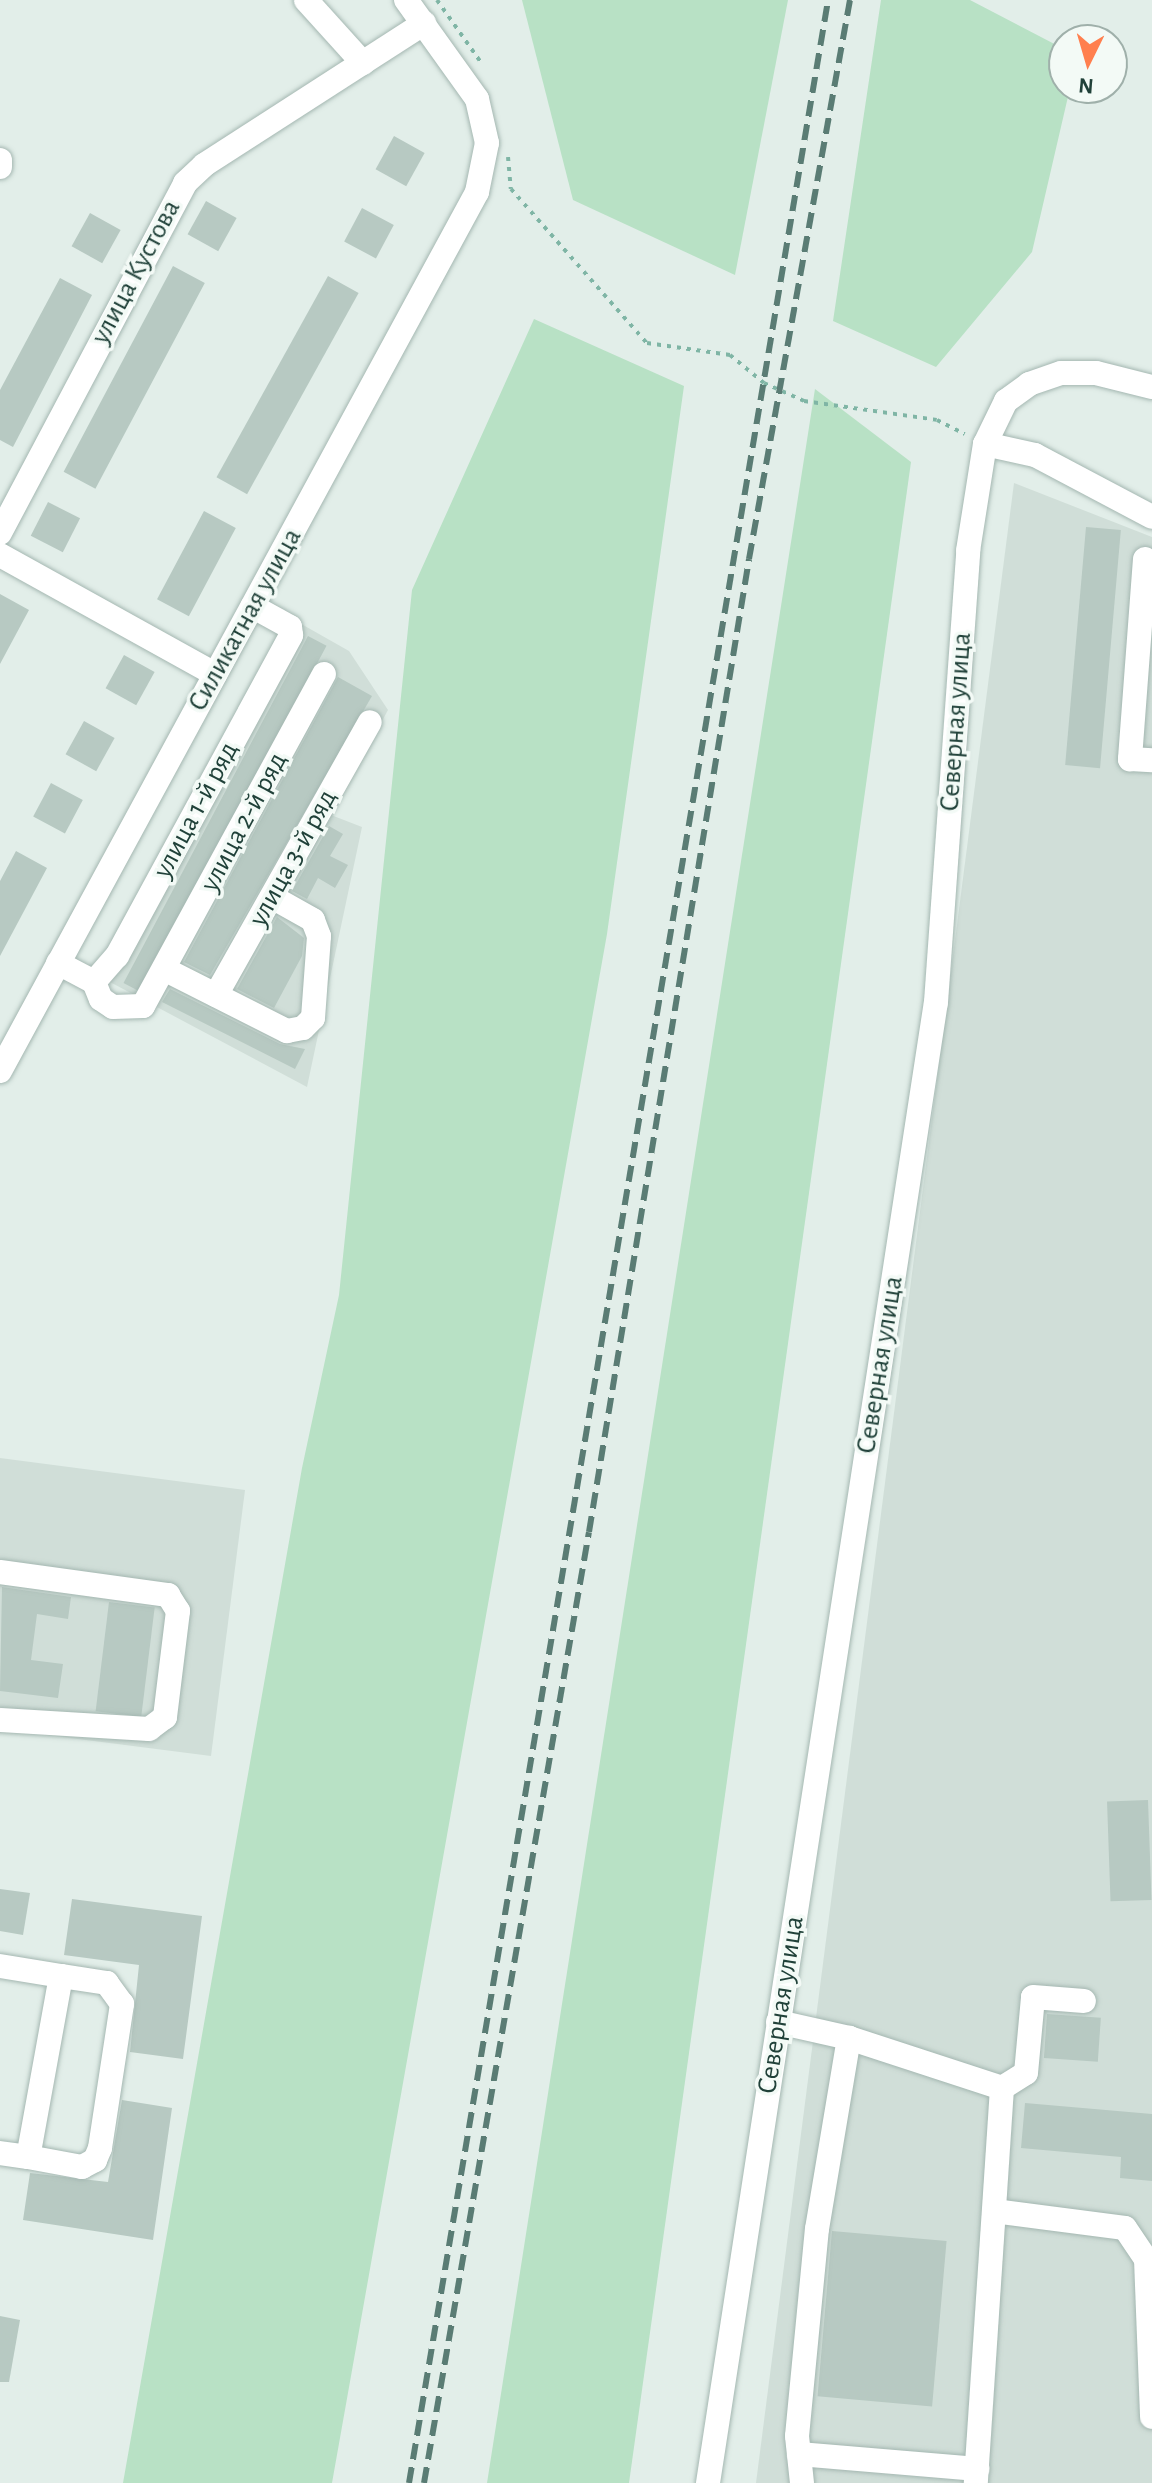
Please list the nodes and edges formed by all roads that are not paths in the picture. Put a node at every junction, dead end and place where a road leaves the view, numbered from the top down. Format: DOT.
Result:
graph roads {
  1 [pos="306,0"];
  2 [pos="406,0"];
  3 [pos="424,23"];
  4 [pos="363,63"];
  5 [pos="0,160"];
  6 [pos="0,167"];
  7 [pos="1152,387"];
  8 [pos="985,444"];
  9 [pos="1152,517"];
  10 [pos="0,533"];
  11 [pos="0,555"];
  12 [pos="1145,559"];
  13 [pos="252,606"];
  14 [pos="215,674"];
  15 [pos="324,674"];
  16 [pos="370,722"];
  17 [pos="1152,760"];
  18 [pos="272,897"];
  19 [pos="58,963"];
  20 [pos="164,969"];
  21 [pos="94,982"];
  22 [pos="216,995"];
  23 [pos="0,1071"];
  24 [pos="0,1572"];
  25 [pos="0,1720"];
  26 [pos="0,1966"];
  27 [pos="61,1976"];
  28 [pos="1084,2001"];
  29 [pos="778,2022"];
  30 [pos="849,2038"];
  31 [pos="1002,2088"];
  32 [pos="0,2153"];
  33 [pos="28,2157"];
  34 [pos="994,2211"];
  35 [pos="1152,2417"];
  36 [pos="799,2454"];
  37 [pos="977,2476"];
  38 [pos="708,2483"];
  39 [pos="802,2483"];
  1 -- 4 [label="street"];
  2 -- 3 [label="street"];
  3 -- 4 [label="street, улица Кустова"];
  3 -- 13 [label="street, Силикатная улица"];
  4 -- 10 [label="street, улица Кустова"];
  5 -- 6 [label="street"];
  7 -- 8 [label="street, Северная улица"];
  8 -- 9 [label="street"];
  8 -- 29 [label="street, Северная улица"];
  11 -- 14 [label="street"];
  12 -- 17 [label="street"];
  13 -- 14 [label="street, Силикатная улица"];
  13 -- 21 [label="street, улица 1-й ряд"];
  14 -- 19 [label="street, Силикатная улица"];
  15 -- 20 [label="street, улица 2-й ряд"];
  16 -- 18 [label="street, улица 3-й ряд"];
  18 -- 22 [label="street, улица 3-й ряд"];
  18 -- 22 [label="street"];
  19 -- 21 [label="street, улица 2-й ряд"];
  19 -- 23 [label="street, Силикатная улица"];
  20 -- 21 [label="street, улица 2-й ряд"];
  20 -- 22 [label="street"];
  24 -- 25 [label="street"];
  26 -- 27 [label="street"];
  27 -- 33 [label="street"];
  27 -- 33 [label="street"];
  28 -- 31 [label="street"];
  29 -- 30 [label="street"];
  29 -- 38 [label="street, Северная улица"];
  30 -- 31 [label="street"];
  30 -- 36 [label="street"];
  31 -- 34 [label="street"];
  32 -- 33 [label="street"];
  34 -- 35 [label="street"];
  34 -- 37 [label="street"];
  36 -- 37 [label="street"];
  36 -- 39 [label="street"];
}
